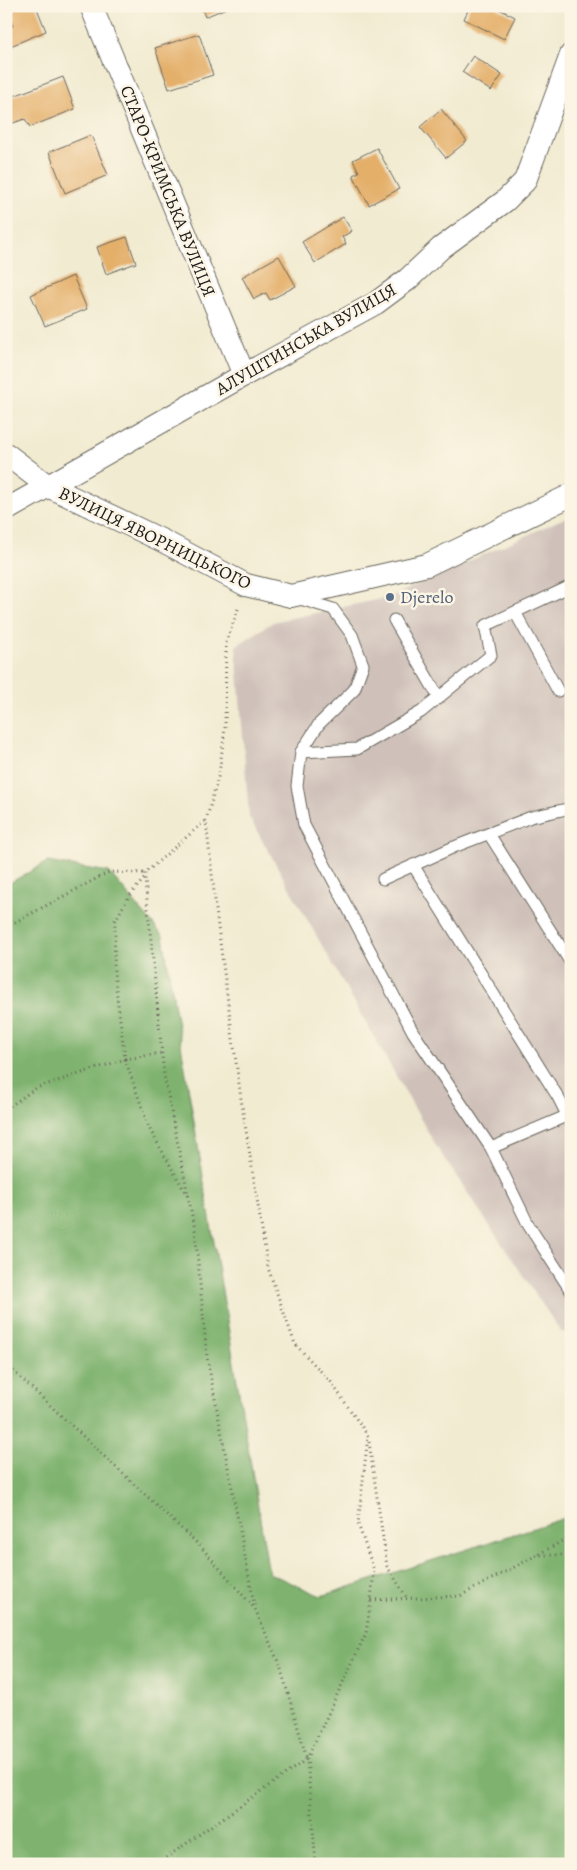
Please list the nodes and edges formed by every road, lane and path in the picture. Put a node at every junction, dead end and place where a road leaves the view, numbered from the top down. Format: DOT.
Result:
graph roads {
  1 [pos="91,6"];
  2 [pos="571,55"];
  3 [pos="244,375"];
  4 [pos="6,454"];
  5 [pos="48,486"];
  6 [pos="571,494"];
  7 [pos="6,510"];
  8 [pos="246,584"];
  9 [pos="571,586"];
  10 [pos="291,596"];
  11 [pos="515,612"];
  12 [pos="394,620"];
  13 [pos="558,691"];
  14 [pos="438,698"];
  15 [pos="301,752"];
  16 [pos="569,812"];
  17 [pos="206,821"];
  18 [pos="488,834"];
  19 [pos="413,865"];
  20 [pos="144,873"];
  21 [pos="145,879"];
  22 [pos="383,879"];
  23 [pos="6,927"];
  24 [pos="571,963"];
  25 [pos="162,1053"];
  26 [pos="125,1059"];
  27 [pos="6,1109"];
  28 [pos="569,1118"];
  29 [pos="491,1148"];
  30 [pos="189,1200"];
  31 [pos="571,1291"];
  32 [pos="6,1364"];
  33 [pos="368,1436"];
  34 [pos="571,1536"];
  35 [pos="537,1555"];
  36 [pos="571,1555"];
  37 [pos="408,1598"];
  38 [pos="371,1600"];
  39 [pos="255,1609"];
  40 [pos="307,1759"];
  41 [pos="156,1864"];
  42 [pos="316,1864"];
  1 -- 3 [label="street, СТАРО-КРИМСЬКА ВУЛИЦЯ"];
  2 -- 3 [label="street, АЛУШТИНСЬКА ВУЛИЦЯ"];
  3 -- 5 [label="street, АЛУШТИНСЬКА ВУЛИЦЯ"];
  4 -- 5 [label="street, ВУЛИЦЯ ЯВОРНИЦЬКОГО"];
  5 -- 7 [label="street, АЛУШТИНСЬКА ВУЛИЦЯ"];
  5 -- 8 [label="street, ВУЛИЦЯ ЯВОРНИЦЬКОГО"];
  6 -- 10 [label="street, ВУЛИЦЯ ЯВОРНИЦЬКОГО"];
  8 -- 10 [label="street, ВУЛИЦЯ ЯВОРНИЦЬКОГО"];
  8 -- 17 [label="path"];
  9 -- 11 [label="lane"];
  10 -- 15 [label="lane"];
  11 -- 13 [label="lane"];
  11 -- 14 [label="lane"];
  12 -- 14 [label="lane"];
  14 -- 15 [label="lane"];
  15 -- 29 [label="lane"];
  16 -- 18 [label="lane"];
  17 -- 20 [label="path"];
  17 -- 33 [label="path"];
  18 -- 19 [label="lane"];
  18 -- 24 [label="lane"];
  19 -- 22 [label="lane"];
  19 -- 28 [label="lane"];
  20 -- 21 [label="path"];
  20 -- 23 [label="path"];
  21 -- 25 [label="path"];
  21 -- 26 [label="path"];
  25 -- 26 [label="path"];
  25 -- 30 [label="path"];
  26 -- 27 [label="path"];
  26 -- 30 [label="path"];
  28 -- 29 [label="lane"];
  29 -- 31 [label="lane"];
  30 -- 39 [label="path"];
  32 -- 39 [label="path"];
  33 -- 37 [label="path"];
  33 -- 38 [label="path"];
  34 -- 35 [label="path"];
  35 -- 36 [label="path"];
  35 -- 37 [label="path"];
  37 -- 38 [label="path"];
  38 -- 40 [label="path"];
  39 -- 40 [label="path"];
  40 -- 41 [label="path"];
  40 -- 42 [label="path"];
}
